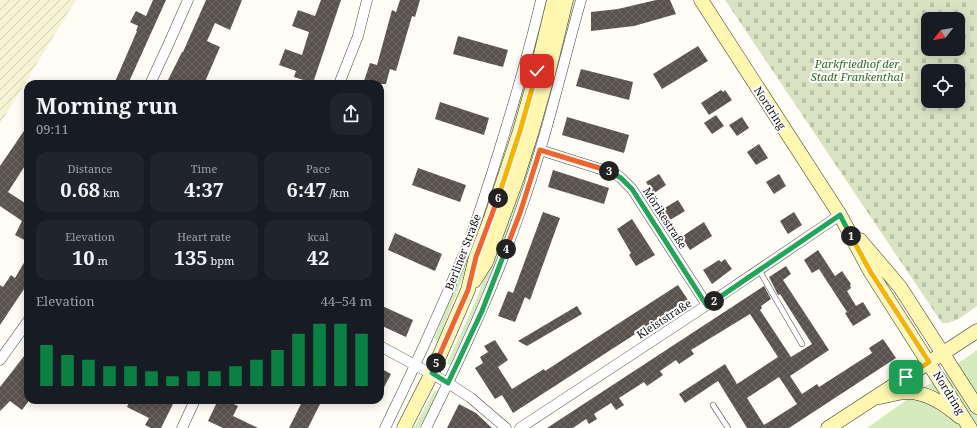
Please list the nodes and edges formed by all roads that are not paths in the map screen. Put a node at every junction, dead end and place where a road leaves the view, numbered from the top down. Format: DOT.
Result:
graph roads {
  1 [pos="188,0"];
  2 [pos="367,0"];
  3 [pos="541,0"];
  4 [pos="554,0"];
  5 [pos="566,0"];
  6 [pos="580,0"];
  7 [pos="701,0"];
  8 [pos="152,80"];
  9 [pos="341,80"];
  10 [pos="540,150"];
  11 [pos="840,215"];
  12 [pos="759,270"];
  13 [pos="468,290"];
  14 [pos="707,306"];
  15 [pos="24,327"];
  16 [pos="977,331"];
  17 [pos="802,344"];
  18 [pos="384,348"];
  19 [pos="943,353"];
  20 [pos="0,360"];
  21 [pos="929,362"];
  22 [pos="415,364"];
  23 [pos="432,373"];
  24 [pos="448,383"];
  25 [pos="873,398"];
  26 [pos="194,404"];
  27 [pos="713,405"];
  28 [pos="977,406"];
  29 [pos="969,426"];
  30 [pos="182,428"];
  31 [pos="385,428"];
  32 [pos="404,428"];
  33 [pos="426,428"];
  34 [pos="506,428"];
  35 [pos="520,428"];
  36 [pos="728,428"];
  37 [pos="828,428"];
  1 -- 8 [label="street"];
  2 -- 9 [label="street"];
  3 -- 22 [label="street, Berliner Straße"];
  4 -- 13 [label="main road, Berliner Straße"];
  5 -- 13 [label="main road, Berliner Straße"];
  6 -- 10 [label="street"];
  7 -- 11 [label="main road, Nordring"];
  10 -- 14 [label="street, Mörikestraße"];
  10 -- 24 [label="street"];
  11 -- 12 [label="street, Kleiststraße"];
  11 -- 19 [label="main road, Nordring"];
  11 -- 21 [label="main road, Nordring"];
  12 -- 14 [label="street, Kleiststraße"];
  12 -- 17 [label="lane"];
  13 -- 23 [label="main road, Berliner Straße"];
  14 -- 35 [label="street, Kleiststraße"];
  15 -- 20 [label="street"];
  16 -- 19 [label="main road"];
  18 -- 22 [label="street"];
  19 -- 21 [label="main road"];
  19 -- 28 [label="main road, Nordring"];
  21 -- 25 [label="main road"];
  21 -- 29 [label="main road, Nordring"];
  22 -- 23 [label="street"];
  22 -- 31 [label="street, Berliner Straße"];
  23 -- 24 [label="street"];
  23 -- 32 [label="main road, Berliner Straße"];
  24 -- 33 [label="street"];
  24 -- 34 [label="street"];
  25 -- 29 [label="main road"];
  25 -- 37 [label="main road"];
  26 -- 30 [label="street"];
  27 -- 36 [label="lane"];
}
